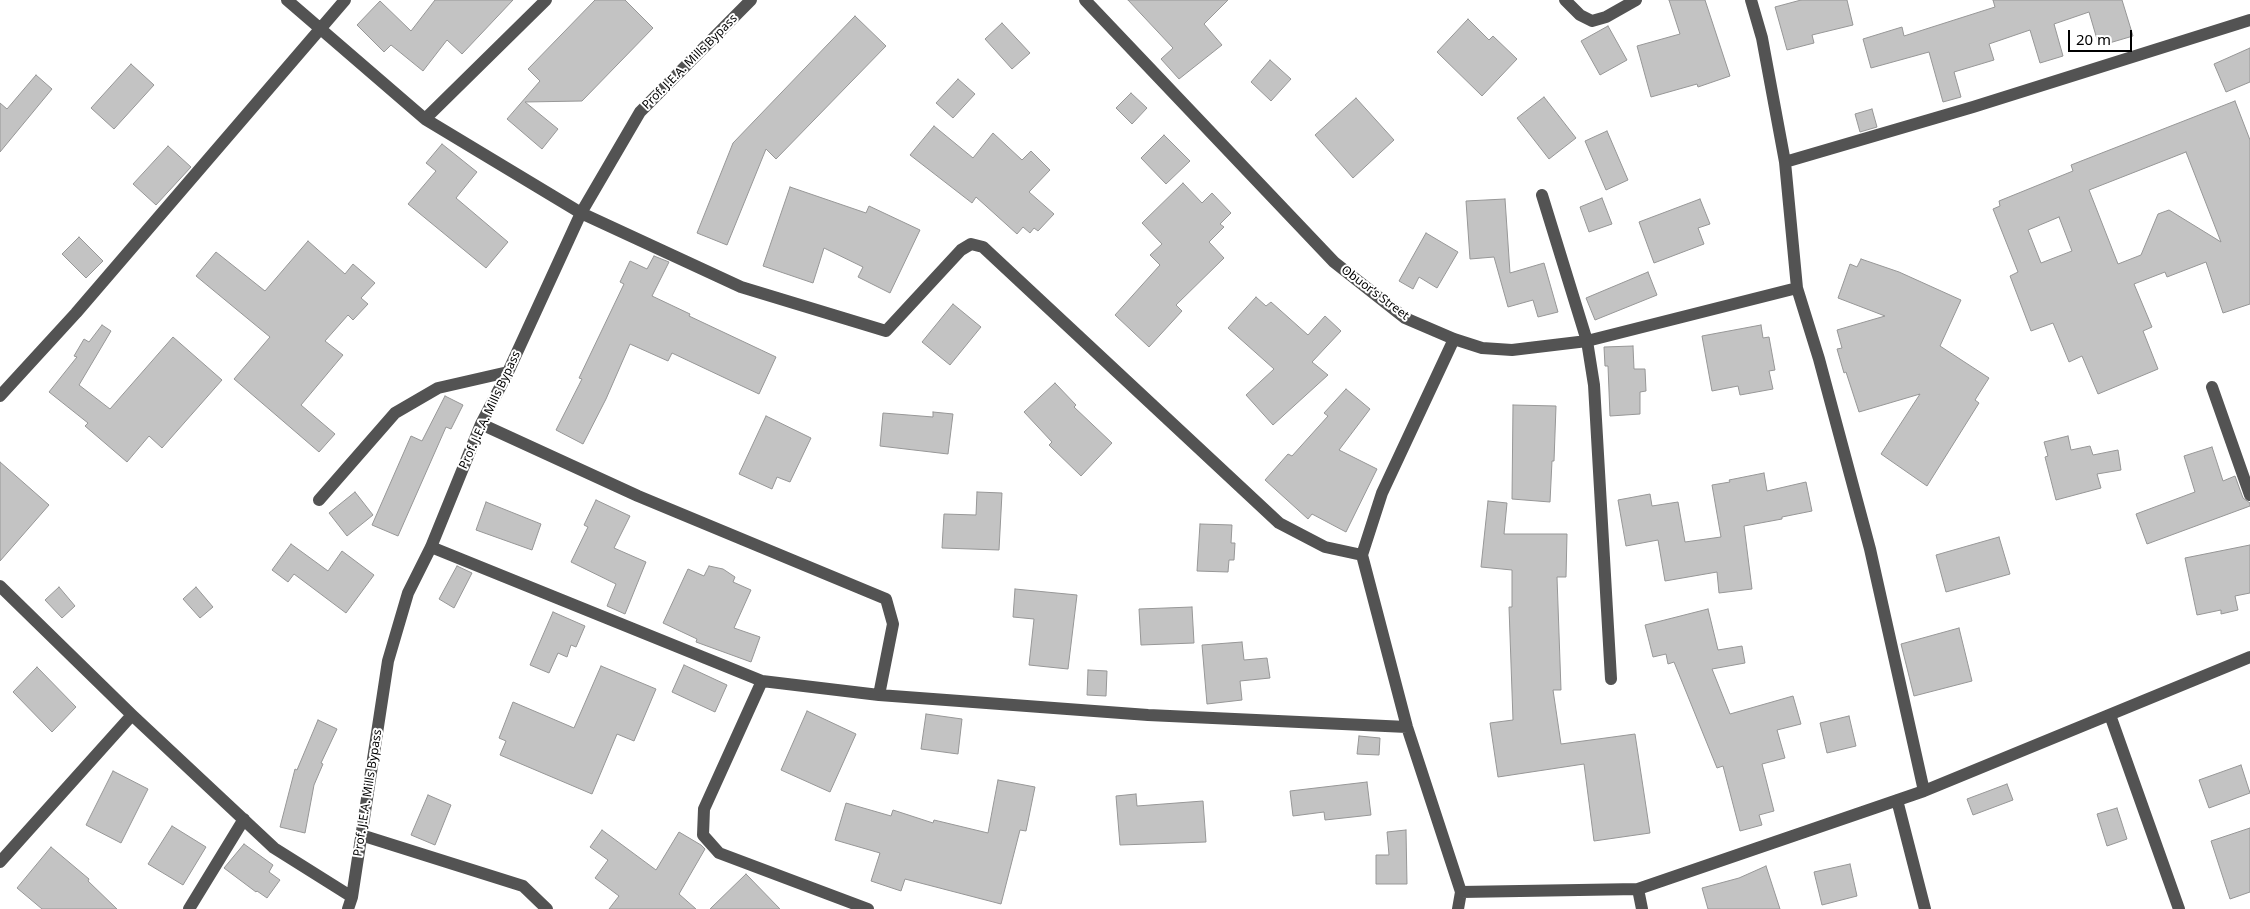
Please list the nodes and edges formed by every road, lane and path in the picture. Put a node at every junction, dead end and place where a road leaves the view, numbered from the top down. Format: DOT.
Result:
graph roads {
  1 [pos="287,0"];
  2 [pos="346,0"];
  3 [pos="546,0"];
  4 [pos="751,0"];
  5 [pos="1085,0"];
  6 [pos="1565,0"];
  7 [pos="1636,0"];
  8 [pos="1751,0"];
  9 [pos="2250,20"];
  10 [pos="321,29"];
  11 [pos="425,119"];
  12 [pos="1785,162"];
  13 [pos="1542,195"];
  14 [pos="581,213"];
  15 [pos="1796,288"];
  16 [pos="1454,339"];
  17 [pos="1587,340"];
  18 [pos="508,372"];
  19 [pos="2212,387"];
  20 [pos="0,396"];
  21 [pos="481,424"];
  22 [pos="2250,495"];
  23 [pos="319,500"];
  24 [pos="431,547"];
  25 [pos="1362,555"];
  26 [pos="0,586"];
  27 [pos="2250,657"];
  28 [pos="1611,679"];
  29 [pos="762,681"];
  30 [pos="879,695"];
  31 [pos="132,715"];
  32 [pos="2110,715"];
  33 [pos="1407,726"];
  34 [pos="1924,791"];
  35 [pos="1897,800"];
  36 [pos="244,819"];
  37 [pos="361,835"];
  38 [pos="0,862"];
  39 [pos="1638,889"];
  40 [pos="1461,892"];
  41 [pos="350,903"];
  42 [pos="189,909"];
  43 [pos="547,909"];
  44 [pos="868,909"];
  45 [pos="1458,909"];
  46 [pos="1642,909"];
  47 [pos="1924,909"];
  48 [pos="2179,909"];
  1 -- 10 [label="street"];
  2 -- 10 [label="street"];
  3 -- 11 [label="street"];
  4 -- 14 [label="street, Prof. J.E.A. Mills Bypass"];
  5 -- 16 [label="street, Obuor’s Street"];
  6 -- 7 [label="street"];
  8 -- 12 [label="street"];
  9 -- 12 [label="street"];
  10 -- 11 [label="street"];
  10 -- 20 [label="street"];
  11 -- 14 [label="street"];
  12 -- 15 [label="street"];
  13 -- 17 [label="street"];
  14 -- 18 [label="street, Prof. J.E.A. Mills Bypass"];
  14 -- 25 [label="street"];
  15 -- 17 [label="street, Obuor’s Street"];
  15 -- 34 [label="street"];
  16 -- 17 [label="street, Obuor’s Street"];
  16 -- 25 [label="street"];
  17 -- 28 [label="street"];
  18 -- 21 [label="street, Prof. J.E.A. Mills Bypass"];
  18 -- 23 [label="street"];
  19 -- 22 [label="street"];
  21 -- 24 [label="street, Prof. J.E.A. Mills Bypass"];
  21 -- 30 [label="street"];
  24 -- 29 [label="street"];
  24 -- 37 [label="street, Prof. J.E.A. Mills Bypass"];
  25 -- 33 [label="street"];
  26 -- 31 [label="street"];
  27 -- 32 [label="street"];
  29 -- 30 [label="street"];
  29 -- 44 [label="street"];
  30 -- 33 [label="street"];
  31 -- 36 [label="street"];
  31 -- 38 [label="street"];
  32 -- 34 [label="street"];
  32 -- 48 [label="street"];
  33 -- 40 [label="street"];
  34 -- 35 [label="street"];
  35 -- 39 [label="street"];
  35 -- 47 [label="street"];
  36 -- 41 [label="street"];
  36 -- 42 [label="street"];
  37 -- 41 [label="street, Prof. J.E.A. Mills Bypass"];
  37 -- 43 [label="street"];
  39 -- 40 [label="street"];
  39 -- 46 [label="street"];
  40 -- 45 [label="street"];
}
